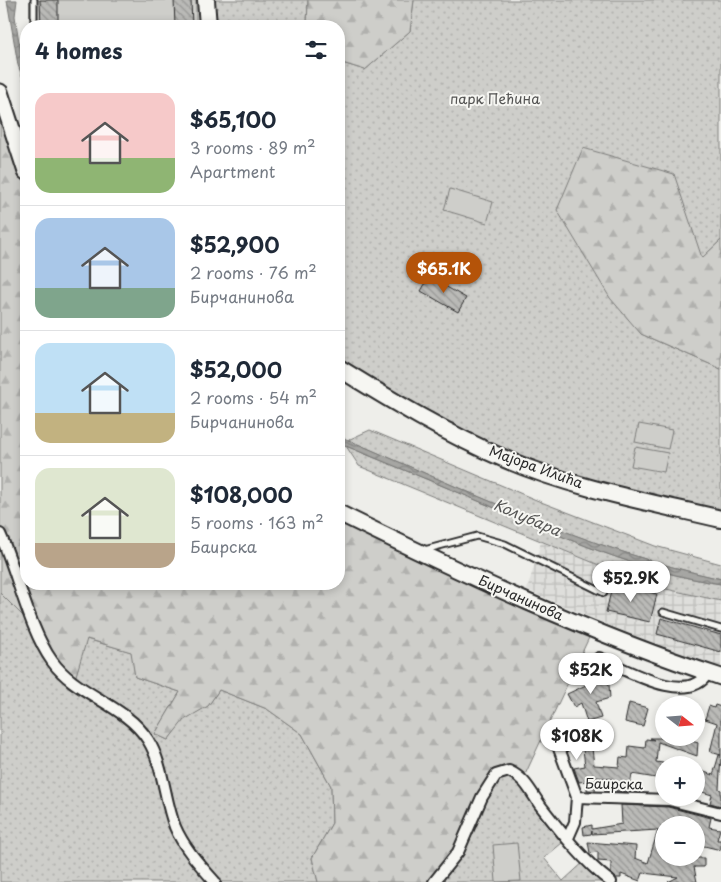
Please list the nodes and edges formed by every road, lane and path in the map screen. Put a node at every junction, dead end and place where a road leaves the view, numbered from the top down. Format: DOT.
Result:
graph roads {
  1 [pos="34,0"];
  2 [pos="206,0"];
  3 [pos="34,20"];
  4 [pos="208,20"];
  5 [pos="0,92"];
  6 [pos="20,154"];
  7 [pos="345,372"];
  8 [pos="345,517"];
  9 [pos="721,519"];
  10 [pos="0,534"];
  11 [pos="416,552"];
  12 [pos="20,586"];
  13 [pos="21,590"];
  14 [pos="604,593"];
  15 [pos="663,612"];
  16 [pos="721,629"];
  17 [pos="599,658"];
  18 [pos="715,675"];
  19 [pos="554,735"];
  20 [pos="577,797"];
  21 [pos="721,813"];
  22 [pos="568,838"];
  23 [pos="215,882"];
  24 [pos="434,882"];
  25 [pos="611,882"];
  1 -- 3 [label="lane"];
  2 -- 4 [label="main road"];
  5 -- 6 [label="main road"];
  7 -- 9 [label="main road, Мајора Илића"];
  8 -- 11 [label="main road, Бирчанинова"];
  10 -- 12 [label="street"];
  11 -- 14 [label="lane"];
  11 -- 18 [label="main road, Бирчанинова"];
  13 -- 23 [label="street"];
  15 -- 16 [label="lane"];
  17 -- 18 [label="street, Бирчанинова"];
  19 -- 20 [label="street"];
  20 -- 21 [label="street, Баирска"];
  20 -- 22 [label="street, Баирска"];
  22 -- 24 [label="street"];
  22 -- 25 [label="street"];
}
